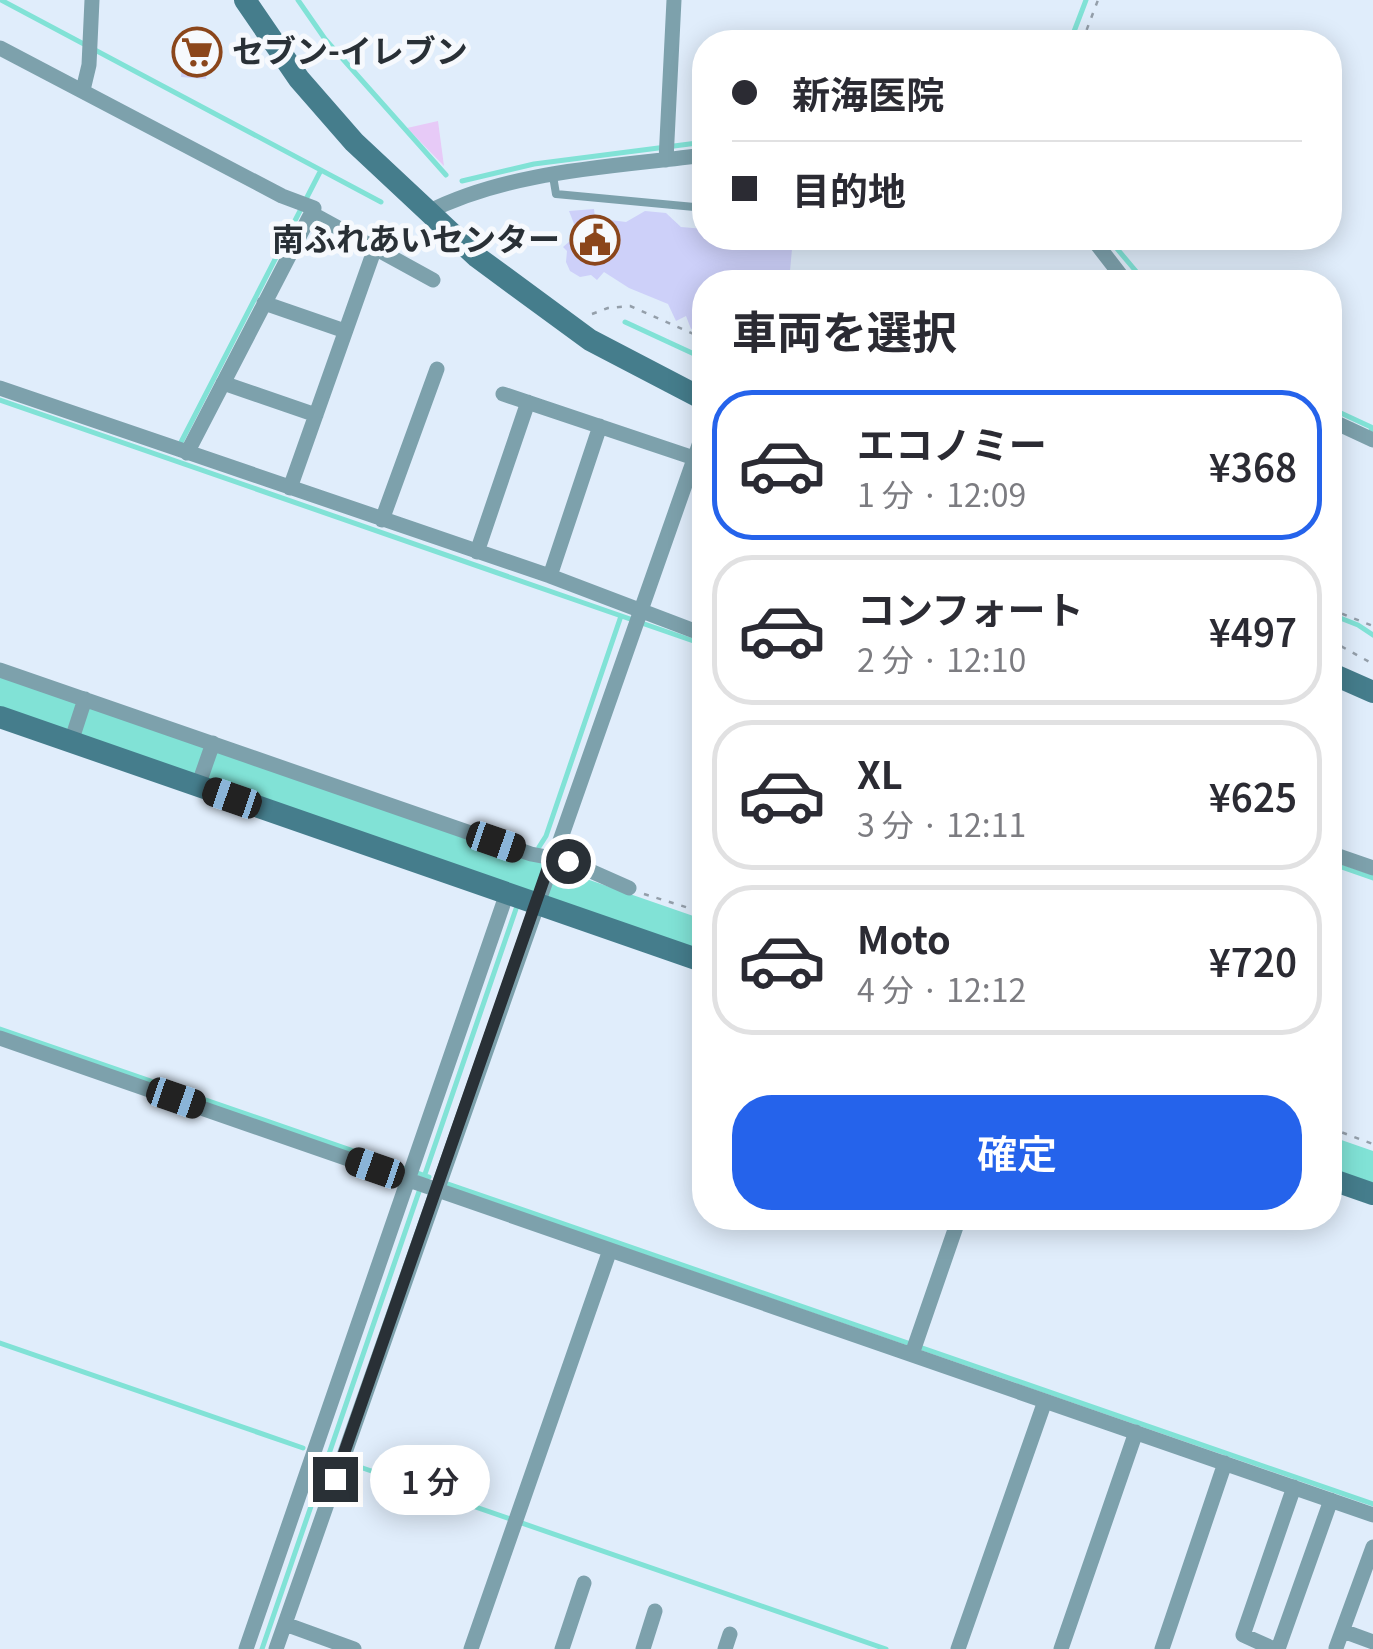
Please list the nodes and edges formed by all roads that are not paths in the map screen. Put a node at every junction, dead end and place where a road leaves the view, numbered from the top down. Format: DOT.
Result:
graph roads {
  1 [pos="92,0"];
  2 [pos="244,0"];
  3 [pos="674,0"];
  4 [pos="0,48"];
  5 [pos="83,90"];
  6 [pos="665,152"];
  7 [pos="692,154"];
  8 [pos="554,176"];
  9 [pos="307,206"];
  10 [pos="692,207"];
  11 [pos="428,212"];
  12 [pos="374,248"];
  13 [pos="1101,250"];
  14 [pos="1117,270"];
  15 [pos="433,280"];
  16 [pos="264,304"];
  17 [pos="345,331"];
  18 [pos="437,369"];
  19 [pos="224,383"];
  20 [pos="0,388"];
  21 [pos="503,394"];
  22 [pos="692,394"];
  23 [pos="528,402"];
  24 [pos="316,415"];
  25 [pos="600,426"];
  26 [pos="1342,426"];
  27 [pos="1370,439"];
  28 [pos="181,450"];
  29 [pos="692,457"];
  30 [pos="692,464"];
  31 [pos="290,488"];
  32 [pos="382,520"];
  33 [pos="477,552"];
  34 [pos="550,576"];
  35 [pos="636,619"];
  36 [pos="692,632"];
  37 [pos="0,670"];
  38 [pos="1342,679"];
  39 [pos="1373,692"];
  40 [pos="84,702"];
  41 [pos="0,717"];
  42 [pos="73,735"];
  43 [pos="212,747"];
  44 [pos="200,780"];
  45 [pos="1342,857"];
  46 [pos="551,860"];
  47 [pos="1373,868"];
  48 [pos="629,888"];
  49 [pos="506,893"];
  50 [pos="539,897"];
  51 [pos="692,957"];
  52 [pos="0,1038"];
  53 [pos="418,1179"];
  54 [pos="1342,1183"];
  55 [pos="1373,1194"];
  56 [pos="955,1230"];
  57 [pos="610,1250"];
  58 [pos="914,1349"];
  59 [pos="1045,1401"];
  60 [pos="1136,1432"];
  61 [pos="1225,1463"];
  62 [pos="1294,1488"];
  63 [pos="1331,1500"];
  64 [pos="1373,1515"];
  65 [pos="1373,1547"];
  66 [pos="584,1583"];
  67 [pos="656,1612"];
  68 [pos="285,1624"];
  69 [pos="1343,1631"];
  70 [pos="1373,1642"];
  71 [pos="1336,1648"];
  72 [pos="246,1649"];
  73 [pos="276,1649"];
  74 [pos="354,1649"];
  75 [pos="471,1649"];
  76 [pos="562,1649"];
  77 [pos="643,1649"];
  78 [pos="958,1649"];
  79 [pos="1061,1649"];
  80 [pos="1162,1649"];
  81 [pos="1276,1649"];
  1 -- 5 [label="street"];
  2 -- 11 [label="street"];
  3 -- 6 [label="street"];
  4 -- 5 [label="street"];
  5 -- 9 [label="street"];
  6 -- 7 [label="street"];
  6 -- 8 [label="street"];
  8 -- 10 [label="lane"];
  8 -- 11 [label="street"];
  9 -- 12 [label="street"];
  9 -- 16 [label="street"];
  11 -- 22 [label="street"];
  12 -- 15 [label="street"];
  12 -- 17 [label="street"];
  13 -- 14 [label="street"];
  16 -- 17 [label="street"];
  16 -- 19 [label="street"];
  17 -- 24 [label="street"];
  18 -- 32 [label="street"];
  19 -- 24 [label="street"];
  19 -- 28 [label="street"];
  20 -- 28 [label="street"];
  21 -- 23 [label="street"];
  23 -- 25 [label="street"];
  23 -- 33 [label="street"];
  24 -- 31 [label="street"];
  25 -- 29 [label="street"];
  25 -- 34 [label="street"];
  26 -- 27 [label="street"];
  28 -- 31 [label="street"];
  30 -- 35 [label="street"];
  31 -- 32 [label="street"];
  32 -- 33 [label="street"];
  33 -- 34 [label="street"];
  34 -- 35 [label="street"];
  35 -- 36 [label="street"];
  35 -- 46 [label="street"];
  37 -- 40 [label="street"];
  38 -- 39 [label="street"];
  40 -- 42 [label="street"];
  40 -- 43 [label="street"];
  41 -- 42 [label="street"];
  42 -- 44 [label="street"];
  43 -- 44 [label="street"];
  43 -- 46 [label="street"];
  44 -- 49 [label="street"];
  45 -- 47 [label="street"];
  46 -- 48 [label="street"];
  46 -- 50 [label="street"];
  49 -- 50 [label="street"];
  49 -- 53 [label="street"];
  50 -- 51 [label="street"];
  50 -- 53 [label="street"];
  52 -- 53 [label="street"];
  53 -- 57 [label="street"];
  53 -- 68 [label="street"];
  53 -- 72 [label="street"];
  54 -- 55 [label="street"];
  56 -- 58 [label="street"];
  57 -- 58 [label="street"];
  57 -- 75 [label="street"];
  58 -- 59 [label="street"];
  59 -- 60 [label="street"];
  59 -- 78 [label="street"];
  60 -- 61 [label="street"];
  60 -- 79 [label="street"];
  61 -- 62 [label="street"];
  61 -- 80 [label="street"];
  62 -- 63 [label="street"];
  62 -- 81 [label="street"];
  63 -- 64 [label="street"];
  63 -- 81 [label="street"];
  65 -- 69 [label="street"];
  66 -- 76 [label="street"];
  67 -- 77 [label="street"];
  68 -- 73 [label="street"];
  68 -- 74 [label="street"];
  69 -- 70 [label="street"];
  69 -- 71 [label="street"];
}
